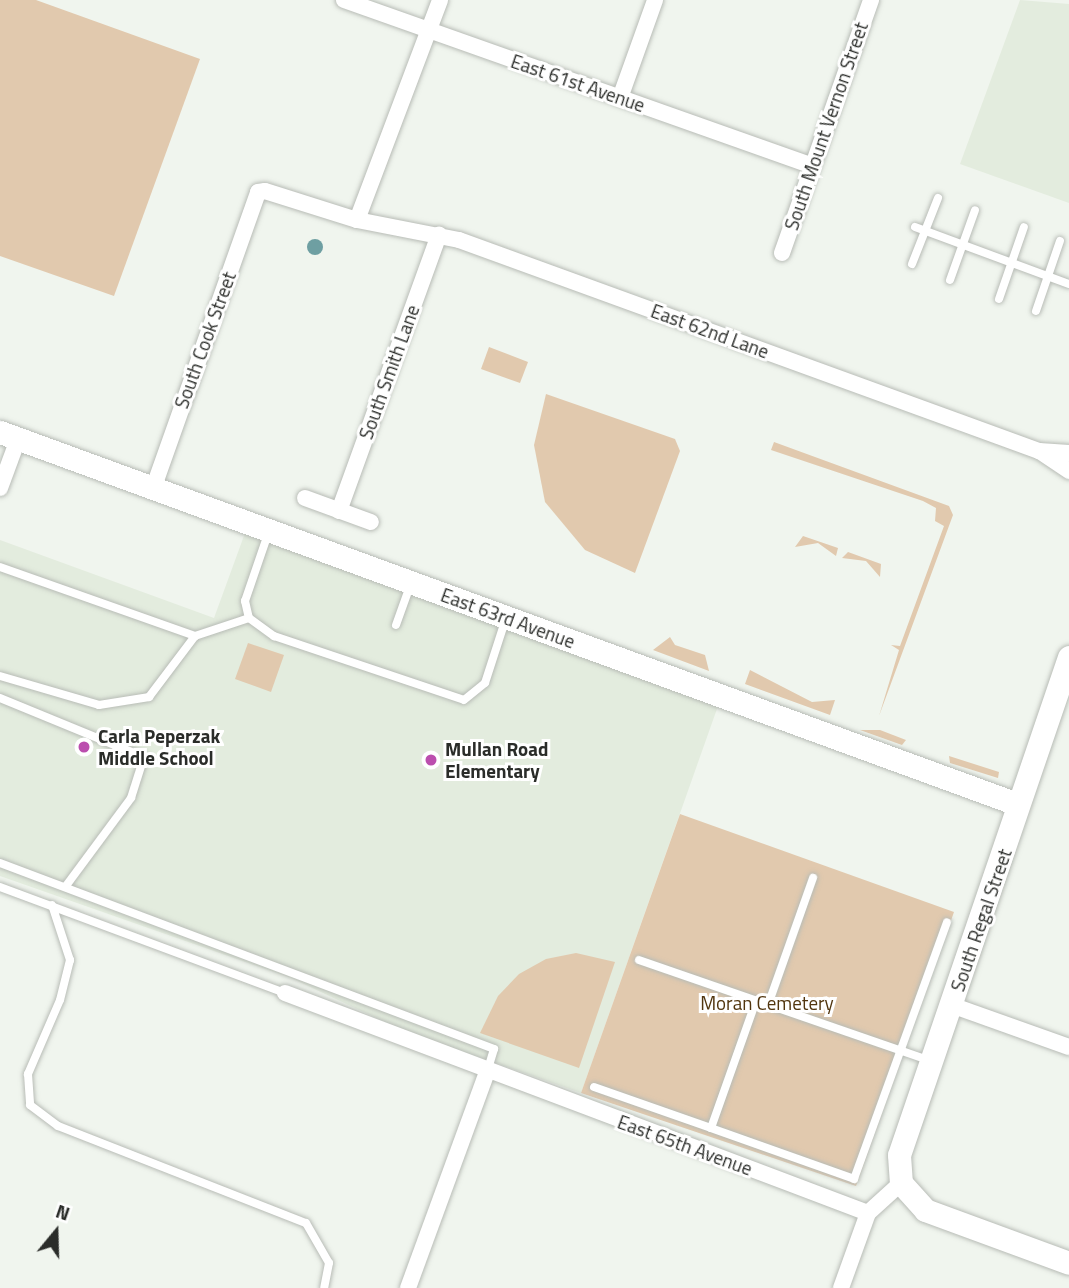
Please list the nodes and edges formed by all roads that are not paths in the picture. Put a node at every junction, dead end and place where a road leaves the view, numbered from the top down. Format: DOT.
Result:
graph roads {
  1 [pos="344,0"];
  2 [pos="440,0"];
  3 [pos="655,0"];
  4 [pos="871,0"];
  5 [pos="429,30"];
  6 [pos="620,98"];
  7 [pos="812,166"];
  8 [pos="258,192"];
  9 [pos="938,198"];
  10 [pos="975,210"];
  11 [pos="357,220"];
  12 [pos="915,227"];
  13 [pos="1024,227"];
  14 [pos="925,231"];
  15 [pos="439,234"];
  16 [pos="1060,240"];
  17 [pos="963,245"];
  18 [pos="782,253"];
  19 [pos="1012,262"];
  20 [pos="912,264"];
  21 [pos="1048,276"];
  22 [pos="950,280"];
  23 [pos="1069,284"];
  24 [pos="999,299"];
  25 [pos="1036,311"];
  26 [pos="9,435"];
  27 [pos="1038,451"];
  28 [pos="1069,453"];
  29 [pos="1069,471"];
  30 [pos="0,488"];
  31 [pos="153,489"];
  32 [pos="305,498"];
  33 [pos="339,510"];
  34 [pos="371,522"];
  35 [pos="269,531"];
  36 [pos="0,567"];
  37 [pos="411,583"];
  38 [pos="249,618"];
  39 [pos="506,618"];
  40 [pos="396,625"];
  41 [pos="195,636"];
  42 [pos="1069,657"];
  43 [pos="0,676"];
  44 [pos="0,698"];
  45 [pos="1017,804"];
  46 [pos="0,863"];
  47 [pos="813,878"];
  48 [pos="66,886"];
  49 [pos="0,887"];
  50 [pos="52,905"];
  51 [pos="947,922"];
  52 [pos="639,960"];
  53 [pos="285,993"];
  54 [pos="756,1001"];
  55 [pos="768,1005"];
  56 [pos="951,1005"];
  57 [pos="1069,1047"];
  58 [pos="900,1051"];
  59 [pos="930,1061"];
  60 [pos="487,1072"];
  61 [pos="594,1087"];
  62 [pos="710,1128"];
  63 [pos="901,1183"];
  64 [pos="868,1213"];
  65 [pos="1069,1263"];
  66 [pos="324,1288"];
  67 [pos="408,1288"];
  68 [pos="841,1288"];
  1 -- 5 [label="street, East 61st Avenue"];
  2 -- 5 [label="street"];
  3 -- 6 [label="street"];
  4 -- 7 [label="street, South Mount Vernon Street"];
  5 -- 6 [label="street, East 61st Avenue"];
  5 -- 11 [label="street"];
  6 -- 7 [label="street, East 61st Avenue"];
  7 -- 18 [label="street, South Mount Vernon Street"];
  8 -- 11 [label="street, East 62nd Lane"];
  8 -- 31 [label="street, South Cook Street"];
  9 -- 14 [label="lane"];
  10 -- 17 [label="lane"];
  11 -- 15 [label="street, East 62nd Lane"];
  12 -- 14 [label="lane"];
  13 -- 19 [label="lane"];
  14 -- 17 [label="lane"];
  14 -- 20 [label="lane"];
  15 -- 27 [label="street, East 62nd Lane"];
  15 -- 33 [label="street, South Smith Lane"];
  16 -- 21 [label="lane"];
  17 -- 19 [label="lane"];
  17 -- 22 [label="lane"];
  19 -- 21 [label="lane"];
  19 -- 24 [label="lane"];
  21 -- 23 [label="lane"];
  21 -- 25 [label="lane"];
  26 -- 30 [label="street"];
  26 -- 31 [label="street, East 63rd Avenue"];
  27 -- 28 [label="street, East 62nd Lane"];
  27 -- 29 [label="street, East 62nd Lane"];
  31 -- 35 [label="street, East 63rd Avenue"];
  32 -- 33 [label="street"];
  33 -- 34 [label="street"];
  35 -- 37 [label="street, East 63rd Avenue"];
  35 -- 38 [label="lane"];
  36 -- 41 [label="lane"];
  37 -- 39 [label="street, East 63rd Avenue"];
  37 -- 40 [label="lane"];
  38 -- 39 [label="lane"];
  38 -- 41 [label="lane"];
  39 -- 45 [label="street, East 63rd Avenue"];
  41 -- 43 [label="lane"];
  42 -- 45 [label="street, South Regal Street"];
  44 -- 48 [label="lane"];
  45 -- 56 [label="street, South Regal Street"];
  46 -- 48 [label="lane"];
  47 -- 55 [label="lane"];
  48 -- 60 [label="lane"];
  49 -- 50 [label="lane"];
  50 -- 53 [label="lane"];
  50 -- 66 [label="lane"];
  51 -- 58 [label="lane"];
  52 -- 54 [label="lane"];
  53 -- 60 [label="street, East 65th Avenue"];
  54 -- 55 [label="lane"];
  54 -- 62 [label="lane"];
  55 -- 58 [label="lane"];
  56 -- 57 [label="street"];
  56 -- 59 [label="street, South Regal Street"];
  58 -- 59 [label="lane"];
  58 -- 62 [label="lane"];
  59 -- 63 [label="street, South Regal Street"];
  60 -- 64 [label="street, East 65th Avenue"];
  60 -- 67 [label="street"];
  61 -- 62 [label="lane"];
  63 -- 64 [label="street"];
  63 -- 65 [label="street"];
  64 -- 68 [label="street"];
}
